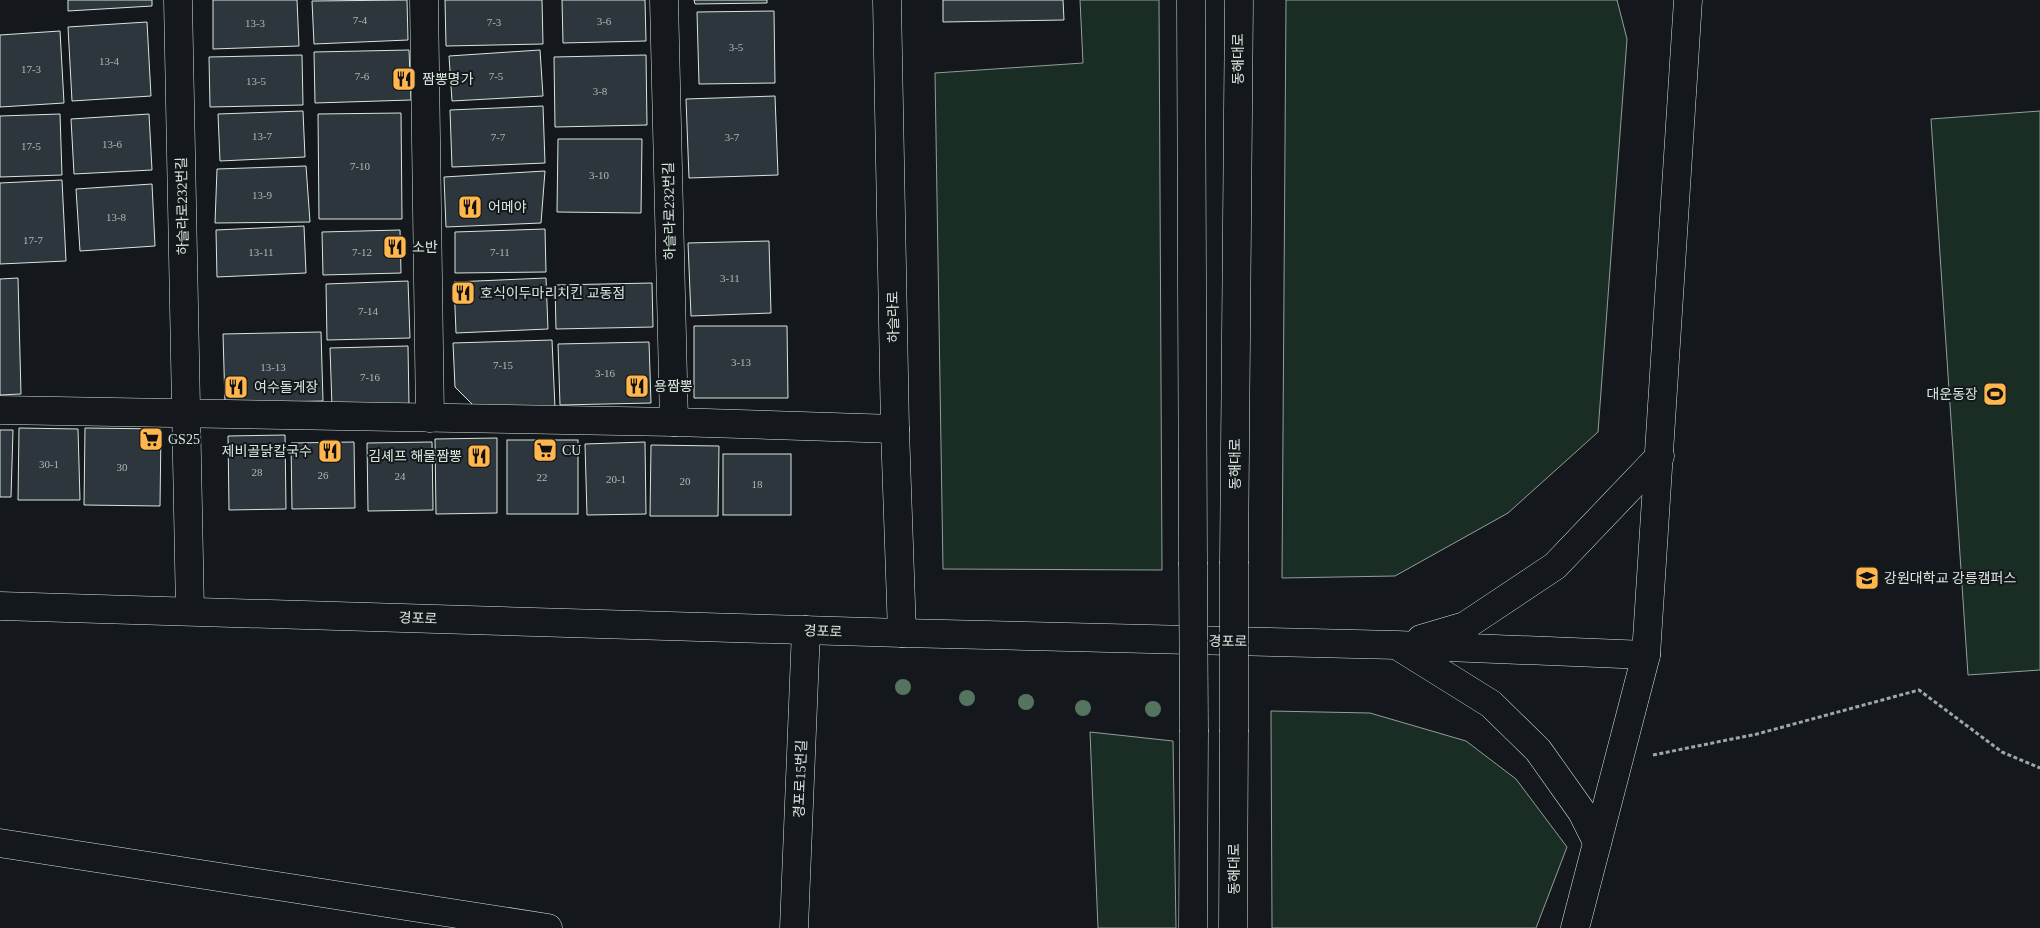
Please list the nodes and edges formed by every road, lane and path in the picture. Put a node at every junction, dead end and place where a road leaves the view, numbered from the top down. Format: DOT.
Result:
graph roads {
  1 [pos="178,0"];
  2 [pos="424,0"];
  3 [pos="664,0"];
  4 [pos="887,0"];
  5 [pos="1191,0"];
  6 [pos="1239,0"];
  7 [pos="1688,0"];
  8 [pos="0,410"];
  9 [pos="186,413"];
  10 [pos="430,418"];
  11 [pos="674,422"];
  12 [pos="895,429"];
  13 [pos="1660,456"];
  14 [pos="0,606"];
  15 [pos="190,611"];
  16 [pos="806,630"];
  17 [pos="902,633"];
  18 [pos="1397,645"];
  19 [pos="1646,655"];
  20 [pos="1618,762"];
  21 [pos="2040,768"];
  22 [pos="1597,842"];
  23 [pos="0,843"];
  24 [pos="548,928"];
  25 [pos="794,928"];
  26 [pos="1194,928"];
  27 [pos="1234,928"];
  28 [pos="1575,928"];
  1 -- 9 [label="street, 하슬라로232번길"];
  2 -- 10 [label="street"];
  3 -- 11 [label="street, 하슬라로232번길"];
  4 -- 12 [label="street, 하슬라로"];
  5 -- 26 [label="street, bridge"];
  6 -- 27 [label="street, 동해대로, bridge"];
  7 -- 13 [label="street"];
  8 -- 9 [label="street"];
  9 -- 10 [label="street"];
  9 -- 15 [label="street, 하슬라로232번길"];
  10 -- 11 [label="street"];
  11 -- 12 [label="street"];
  12 -- 17 [label="street, 하슬라로"];
  13 -- 18 [label="street"];
  13 -- 19 [label="street"];
  14 -- 15 [label="street, 경포로"];
  15 -- 16 [label="street, 경포로"];
  16 -- 17 [label="street, 경포로"];
  16 -- 25 [label="street, 경포로15번길"];
  17 -- 18 [label="street, 경포로"];
  18 -- 19 [label="street, 경포로"];
  18 -- 22 [label="street"];
  19 -- 20 [label="street"];
  20 -- 21 [label="path"];
  20 -- 22 [label="street"];
  22 -- 28 [label="street"];
  23 -- 24 [label="street"];
}
